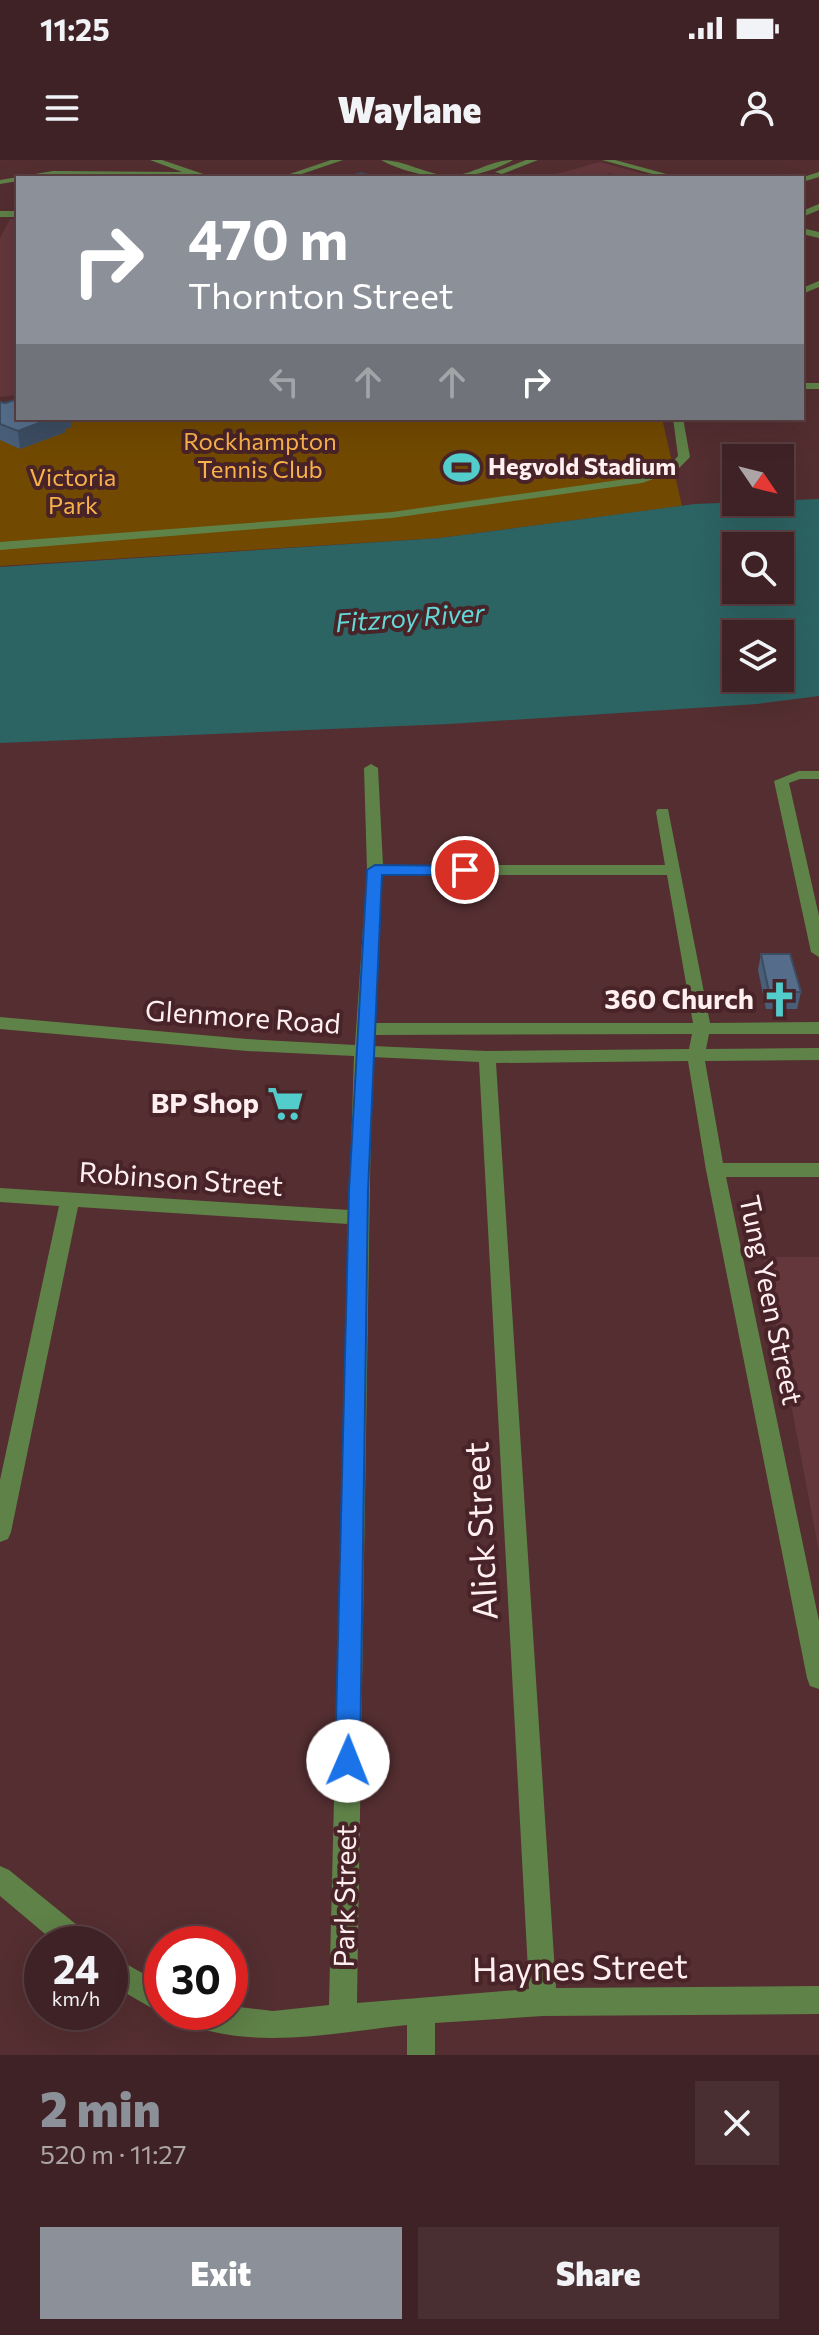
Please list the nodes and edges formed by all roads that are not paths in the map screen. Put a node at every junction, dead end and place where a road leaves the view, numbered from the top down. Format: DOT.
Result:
graph roads {
  1 [pos="154,160"];
  2 [pos="339,160"];
  3 [pos="385,160"];
  4 [pos="509,160"];
  5 [pos="534,160"];
  6 [pos="606,160"];
  7 [pos="190,164"];
  8 [pos="177,167"];
  9 [pos="197,174"];
  10 [pos="661,174"];
  11 [pos="29,176"];
  12 [pos="204,176"];
  13 [pos="288,176"];
  14 [pos="445,176"];
  15 [pos="458,176"];
  16 [pos="486,176"];
  17 [pos="655,176"];
  18 [pos="669,176"];
  19 [pos="678,420"];
  20 [pos="0,546"];
  21 [pos="371,768"];
  22 [pos="819,775"];
  23 [pos="663,812"];
  24 [pos="375,870"];
  25 [pos="674,870"];
  26 [pos="819,952"];
  27 [pos="0,1023"];
  28 [pos="702,1027"];
  29 [pos="819,1028"];
  30 [pos="366,1029"];
  31 [pos="363,1052"];
  32 [pos="819,1054"];
  33 [pos="487,1057"];
  34 [pos="696,1057"];
  35 [pos="715,1170"];
  36 [pos="819,1170"];
  37 [pos="0,1195"];
  38 [pos="70,1200"];
  39 [pos="358,1218"];
  40 [pos="0,1532"];
  41 [pos="819,1678"];
  42 [pos="0,1879"];
  43 [pos="56,1926"];
  44 [pos="819,2000"];
  45 [pos="543,2002"];
  46 [pos="421,2010"];
  47 [pos="343,2017"];
  48 [pos="248,2022"];
  49 [pos="421,2055"];
  1 -- 8 [label="street"];
  2 -- 13 [label="street"];
  3 -- 14 [label="street"];
  4 -- 15 [label="street"];
  5 -- 16 [label="street"];
  6 -- 10 [label="street"];
  7 -- 8 [label="street"];
  8 -- 9 [label="street"];
  9 -- 11 [label="street"];
  9 -- 12 [label="street"];
  10 -- 17 [label="street"];
  10 -- 18 [label="street"];
  19 -- 20 [label="street"];
  21 -- 24 [label="street, Park Street"];
  22 -- 26 [label="street"];
  23 -- 25 [label="street"];
  24 -- 25 [label="street"];
  24 -- 30 [label="street, Park Street"];
  25 -- 28 [label="street"];
  27 -- 31 [label="street, Glenmore Road"];
  28 -- 29 [label="street"];
  28 -- 30 [label="street"];
  28 -- 34 [label="street, Tung Yeen Street"];
  30 -- 31 [label="street, Park Street"];
  31 -- 33 [label="street, Glenmore Road"];
  31 -- 39 [label="street, Park Street"];
  32 -- 34 [label="street, Glenmore Road"];
  33 -- 34 [label="street, Glenmore Road"];
  33 -- 45 [label="street, Alick Street"];
  34 -- 35 [label="street, Tung Yeen Street"];
  35 -- 36 [label="street"];
  35 -- 41 [label="street, Tung Yeen Street"];
  37 -- 38 [label="street, Robinson Street"];
  38 -- 39 [label="street, Robinson Street"];
  38 -- 40 [label="street"];
  39 -- 47 [label="street, Park Street"];
  42 -- 43 [label="street"];
  44 -- 45 [label="street, Haynes Street"];
  45 -- 46 [label="street, Haynes Street"];
  46 -- 47 [label="street, Haynes Street"];
  46 -- 49 [label="street"];
  47 -- 48 [label="street, Haynes Street"];
}
